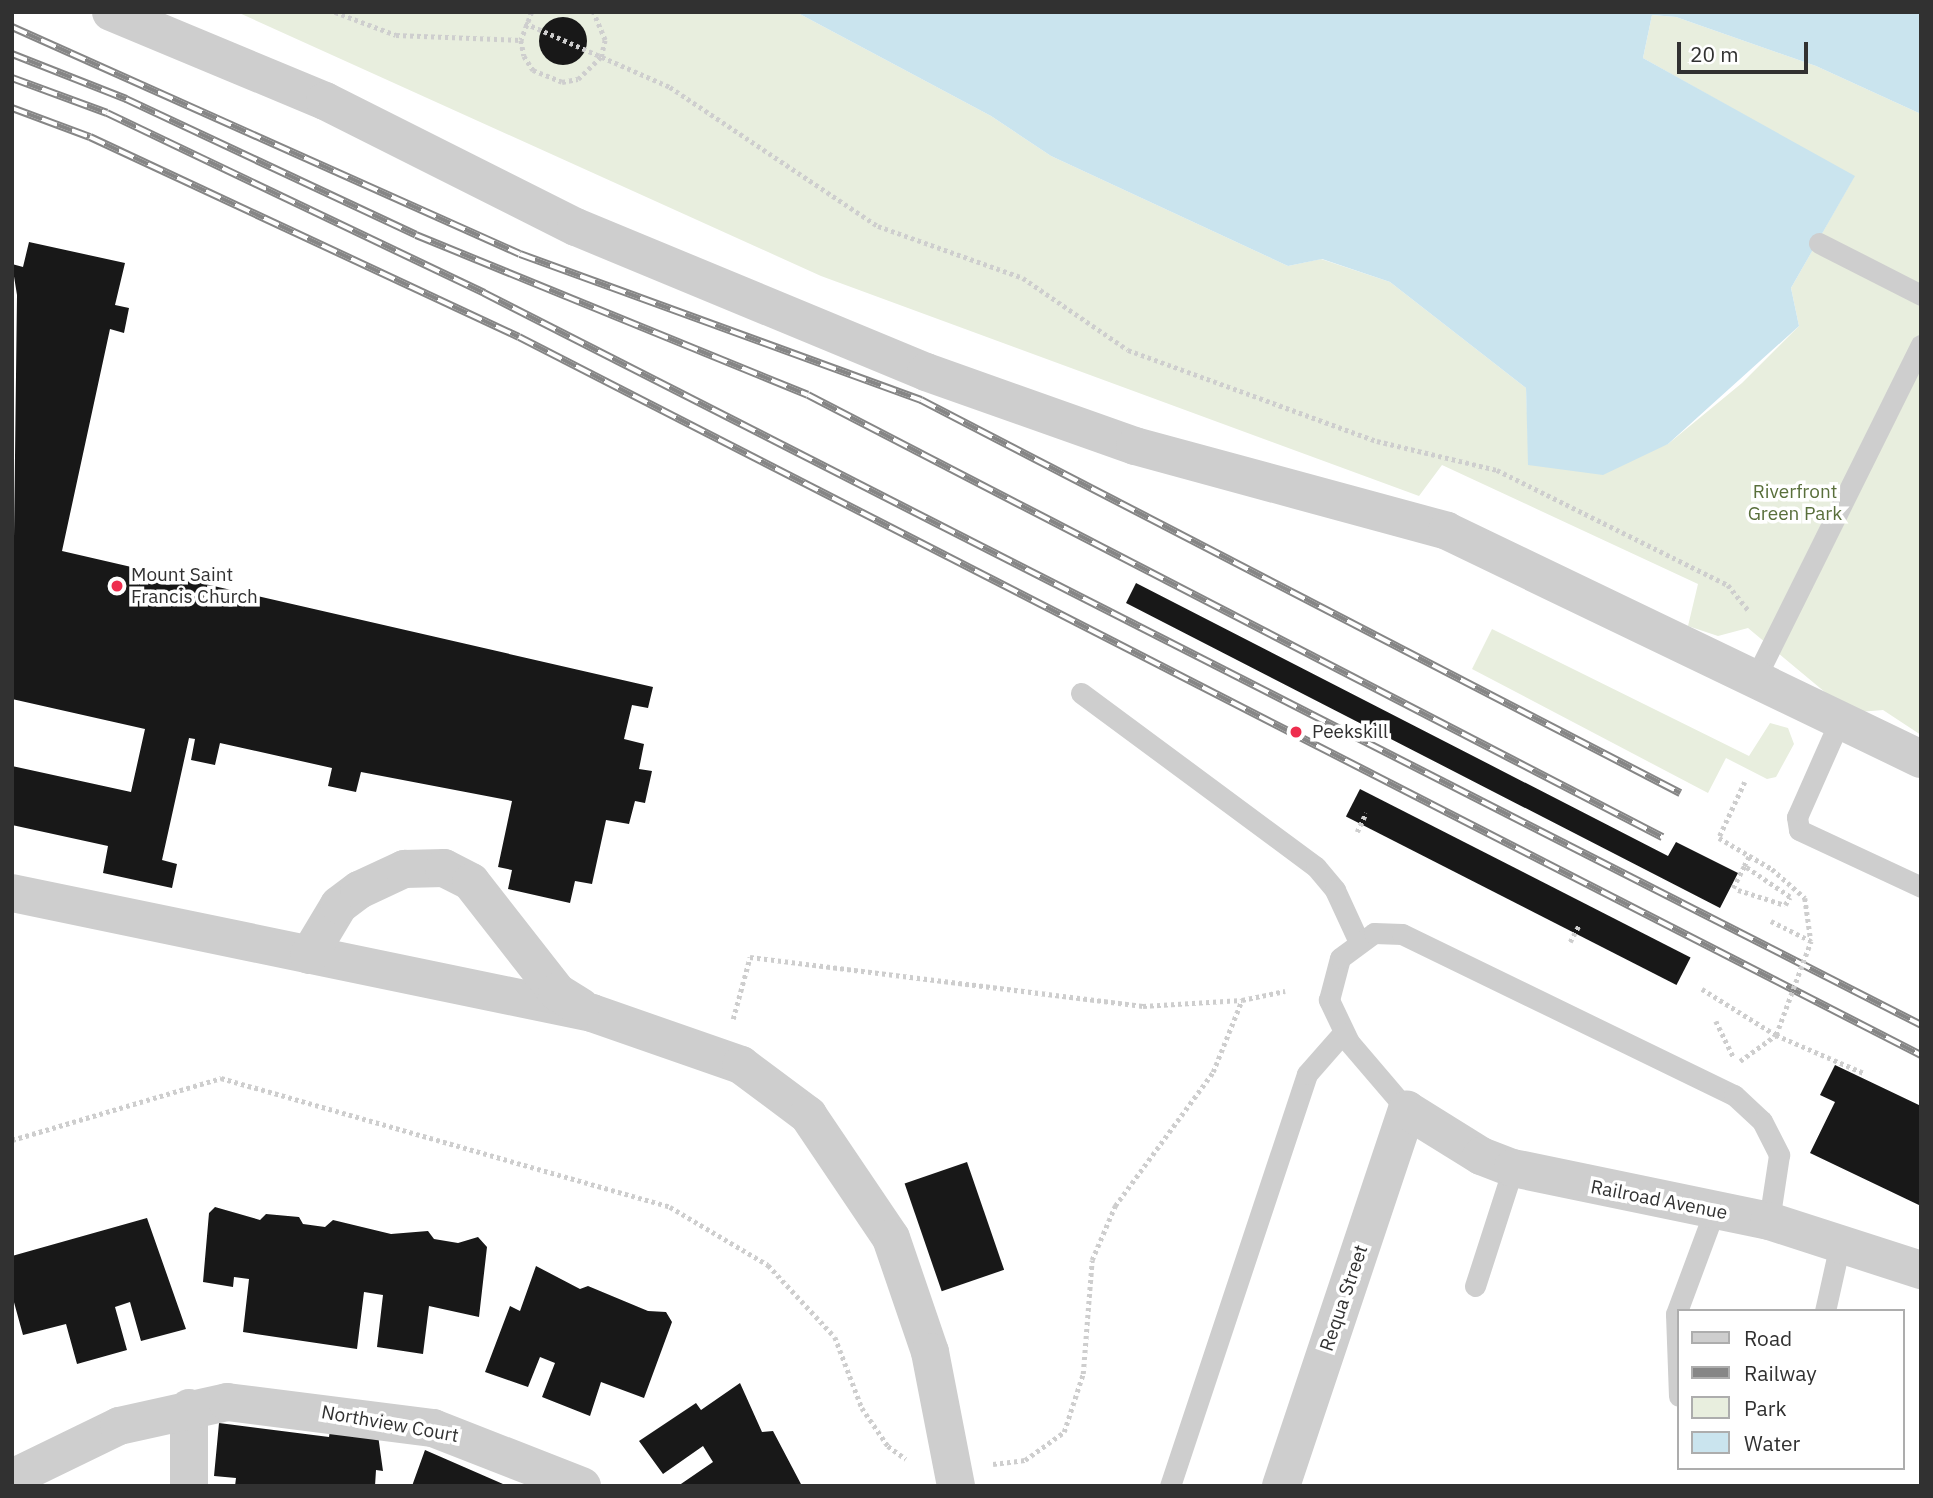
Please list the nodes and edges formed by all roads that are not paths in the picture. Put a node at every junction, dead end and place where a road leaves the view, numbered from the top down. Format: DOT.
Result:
graph roads {
  1 [pos="111,12"];
  2 [pos="1819,243"];
  3 [pos="1921,295"];
  4 [pos="1921,345"];
  5 [pos="1755,679"];
  6 [pos="1081,693"];
  7 [pos="1840,720"];
  8 [pos="1919,754"];
  9 [pos="1921,887"];
  10 [pos="12,892"];
  11 [pos="1358,940"];
  12 [pos="309,955"];
  13 [pos="592,1013"];
  14 [pos="1343,1033"];
  15 [pos="1407,1110"];
  16 [pos="1513,1168"];
  17 [pos="1714,1212"];
  18 [pos="1769,1221"];
  19 [pos="1840,1244"];
  20 [pos="1921,1270"];
  21 [pos="1475,1286"];
  22 [pos="1825,1309"];
  23 [pos="1678,1369"];
  24 [pos="189,1408"];
  25 [pos="956,1476"];
  26 [pos="12,1478"];
  27 [pos="189,1486"];
  28 [pos="582,1486"];
  29 [pos="1170,1486"];
  30 [pos="1281,1486"];
  1 -- 5 [label="street"];
  2 -- 3 [label="lane"];
  4 -- 5 [label="lane"];
  5 -- 7 [label="street"];
  6 -- 11 [label="lane"];
  7 -- 8 [label="street"];
  7 -- 9 [label="lane"];
  10 -- 12 [label="street"];
  11 -- 14 [label="lane"];
  11 -- 18 [label="lane"];
  12 -- 13 [label="street"];
  12 -- 13 [label="street"];
  13 -- 25 [label="street"];
  14 -- 15 [label="lane"];
  14 -- 29 [label="lane"];
  15 -- 16 [label="street, Railroad Avenue"];
  15 -- 30 [label="street, Requa Street"];
  16 -- 17 [label="street, Railroad Avenue"];
  16 -- 21 [label="lane"];
  17 -- 18 [label="street, Railroad Avenue"];
  17 -- 23 [label="lane"];
  18 -- 19 [label="street, Railroad Avenue"];
  19 -- 20 [label="street, Railroad Avenue"];
  19 -- 22 [label="lane"];
  24 -- 26 [label="street, Northview Court"];
  24 -- 27 [label="street"];
  24 -- 28 [label="street, Northview Court"];
}
